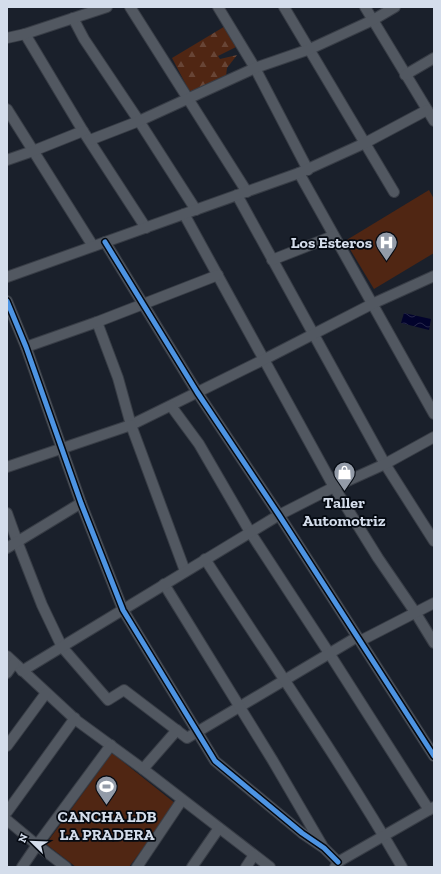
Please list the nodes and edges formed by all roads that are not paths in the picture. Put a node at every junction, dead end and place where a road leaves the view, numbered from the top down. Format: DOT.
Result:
graph roads {
  1 [pos="107,7"];
  2 [pos="130,7"];
  3 [pos="218,7"];
  4 [pos="284,7"];
  5 [pos="365,7"];
  6 [pos="395,7"];
  7 [pos="73,18"];
  8 [pos="373,20"];
  9 [pos="25,34"];
  10 [pos="7,38"];
  11 [pos="310,49"];
  12 [pos="434,58"];
  13 [pos="255,68"];
  14 [pos="405,75"];
  15 [pos="188,99"];
  16 [pos="7,109"];
  17 [pos="427,110"];
  18 [pos="139,121"];
  19 [pos="434,121"];
  20 [pos="83,131"];
  21 [pos="90,140"];
  22 [pos="365,143"];
  23 [pos="33,151"];
  24 [pos="7,160"];
  25 [pos="304,171"];
  26 [pos="247,192"];
  27 [pos="394,192"];
  28 [pos="236,196"];
  29 [pos="196,210"];
  30 [pos="184,214"];
  31 [pos="146,228"];
  32 [pos="333,236"];
  33 [pos="105,242"];
  34 [pos="93,246"];
  35 [pos="272,260"];
  36 [pos="218,275"];
  37 [pos="434,276"];
  38 [pos="7,277"];
  39 [pos="7,301"];
  40 [pos="143,304"];
  41 [pos="372,304"];
  42 [pos="98,322"];
  43 [pos="313,334"];
  44 [pos="26,347"];
  45 [pos="265,359"];
  46 [pos="197,392"];
  47 [pos="170,406"];
  48 [pos="434,414"];
  49 [pos="131,424"];
  50 [pos="434,437"];
  51 [pos="63,448"];
  52 [pos="385,464"];
  53 [pos="7,467"];
  54 [pos="334,486"];
  55 [pos="81,503"];
  56 [pos="7,513"];
  57 [pos="279,515"];
  58 [pos="250,532"];
  59 [pos="17,541"];
  60 [pos="434,541"];
  61 [pos="7,548"];
  62 [pos="205,558"];
  63 [pos="185,571"];
  64 [pos="164,584"];
  65 [pos="434,603"];
  66 [pos="123,610"];
  67 [pos="416,612"];
  68 [pos="358,639"];
  69 [pos="434,643"];
  70 [pos="62,647"];
  71 [pos="329,653"];
  72 [pos="10,660"];
  73 [pos="22,671"];
  74 [pos="7,673"];
  75 [pos="284,680"];
  76 [pos="46,693"];
  77 [pos="239,707"];
  78 [pos="75,718"];
  79 [pos="177,730"];
  80 [pos="197,732"];
  81 [pos="111,745"];
  82 [pos="7,746"];
  83 [pos="434,756"];
  84 [pos="143,769"];
  85 [pos="182,800"];
  86 [pos="432,808"];
  87 [pos="7,812"];
  88 [pos="7,820"];
  89 [pos="219,828"];
  90 [pos="384,836"];
  91 [pos="37,845"];
  92 [pos="324,848"];
  93 [pos="254,855"];
  94 [pos="337,865"];
  95 [pos="22,867"];
  96 [pos="66,867"];
  97 [pos="136,867"];
  98 [pos="192,867"];
  99 [pos="246,867"];
  100 [pos="270,867"];
  101 [pos="402,867"];
  1 -- 7 [label="street"];
  2 -- 15 [label="street"];
  3 -- 13 [label="street"];
  4 -- 11 [label="street"];
  5 -- 8 [label="street"];
  6 -- 8 [label="street"];
  7 -- 9 [label="street"];
  7 -- 18 [label="street"];
  8 -- 11 [label="street"];
  8 -- 14 [label="street"];
  9 -- 10 [label="street"];
  9 -- 20 [label="street"];
  11 -- 13 [label="street"];
  11 -- 22 [label="street"];
  12 -- 14 [label="street"];
  13 -- 15 [label="street"];
  13 -- 25 [label="street"];
  14 -- 17 [label="street"];
  15 -- 18 [label="street"];
  15 -- 26 [label="street"];
  16 -- 23 [label="street"];
  17 -- 19 [label="street"];
  17 -- 22 [label="street"];
  18 -- 21 [label="street"];
  18 -- 29 [label="street"];
  20 -- 21 [label="street"];
  20 -- 23 [label="street"];
  21 -- 31 [label="street"];
  22 -- 25 [label="street"];
  22 -- 27 [label="street"];
  23 -- 24 [label="street"];
  23 -- 34 [label="street"];
  25 -- 26 [label="street"];
  25 -- 32 [label="street"];
  26 -- 28 [label="street"];
  28 -- 29 [label="street"];
  28 -- 35 [label="street"];
  29 -- 30 [label="street"];
  30 -- 31 [label="street"];
  30 -- 36 [label="street"];
  31 -- 33 [label="street"];
  32 -- 35 [label="street"];
  32 -- 41 [label="street"];
  33 -- 34 [label="street"];
  33 -- 40 [label="street"];
  34 -- 38 [label="street"];
  35 -- 43 [label="street"];
  36 -- 40 [label="street"];
  36 -- 45 [label="street"];
  37 -- 41 [label="street"];
  39 -- 44 [label="street"];
  40 -- 42 [label="street"];
  40 -- 46 [label="street"];
  41 -- 43 [label="street"];
  41 -- 48 [label="street"];
  42 -- 44 [label="street"];
  42 -- 49 [label="street"];
  43 -- 45 [label="street"];
  43 -- 52 [label="street"];
  44 -- 51 [label="street"];
  45 -- 46 [label="street"];
  45 -- 54 [label="street"];
  46 -- 47 [label="street"];
  46 -- 57 [label="street"];
  47 -- 49 [label="street"];
  47 -- 58 [label="street"];
  49 -- 51 [label="street"];
  49 -- 63 [label="street"];
  50 -- 52 [label="street"];
  51 -- 53 [label="street"];
  51 -- 55 [label="street"];
  52 -- 54 [label="street"];
  52 -- 60 [label="street"];
  54 -- 57 [label="street"];
  54 -- 67 [label="street"];
  55 -- 59 [label="street"];
  55 -- 66 [label="street"];
  56 -- 59 [label="street"];
  57 -- 58 [label="street"];
  57 -- 68 [label="street"];
  58 -- 62 [label="street"];
  58 -- 71 [label="street"];
  59 -- 61 [label="street"];
  59 -- 70 [label="street"];
  62 -- 63 [label="street"];
  62 -- 75 [label="street"];
  63 -- 64 [label="street"];
  64 -- 66 [label="street"];
  64 -- 77 [label="street"];
  65 -- 67 [label="street"];
  66 -- 70 [label="street"];
  66 -- 80 [label="street"];
  67 -- 68 [label="street"];
  67 -- 69 [label="street"];
  68 -- 71 [label="street"];
  68 -- 83 [label="street"];
  70 -- 73 [label="street"];
  70 -- 79 [label="street"];
  71 -- 75 [label="street"];
  71 -- 86 [label="street"];
  72 -- 73 [label="street"];
  72 -- 74 [label="street"];
  73 -- 76 [label="street"];
  75 -- 77 [label="street"];
  75 -- 90 [label="street"];
  76 -- 78 [label="street"];
  76 -- 82 [label="street"];
  77 -- 80 [label="street"];
  77 -- 92 [label="street"];
  78 -- 81 [label="street"];
  78 -- 87 [label="street"];
  79 -- 80 [label="street"];
  79 -- 84 [label="street"];
  80 -- 92 [label="street"];
  81 -- 84 [label="street"];
  81 -- 91 [label="street"];
  84 -- 85 [label="street"];
  85 -- 89 [label="street"];
  85 -- 97 [label="street"];
  86 -- 90 [label="street"];
  88 -- 91 [label="street"];
  89 -- 93 [label="street"];
  89 -- 98 [label="street"];
  90 -- 94 [label="street"];
  90 -- 101 [label="street"];
  91 -- 95 [label="street"];
  91 -- 96 [label="street"];
  92 -- 94 [label="street"];
  93 -- 99 [label="street"];
  93 -- 100 [label="street"];
}
